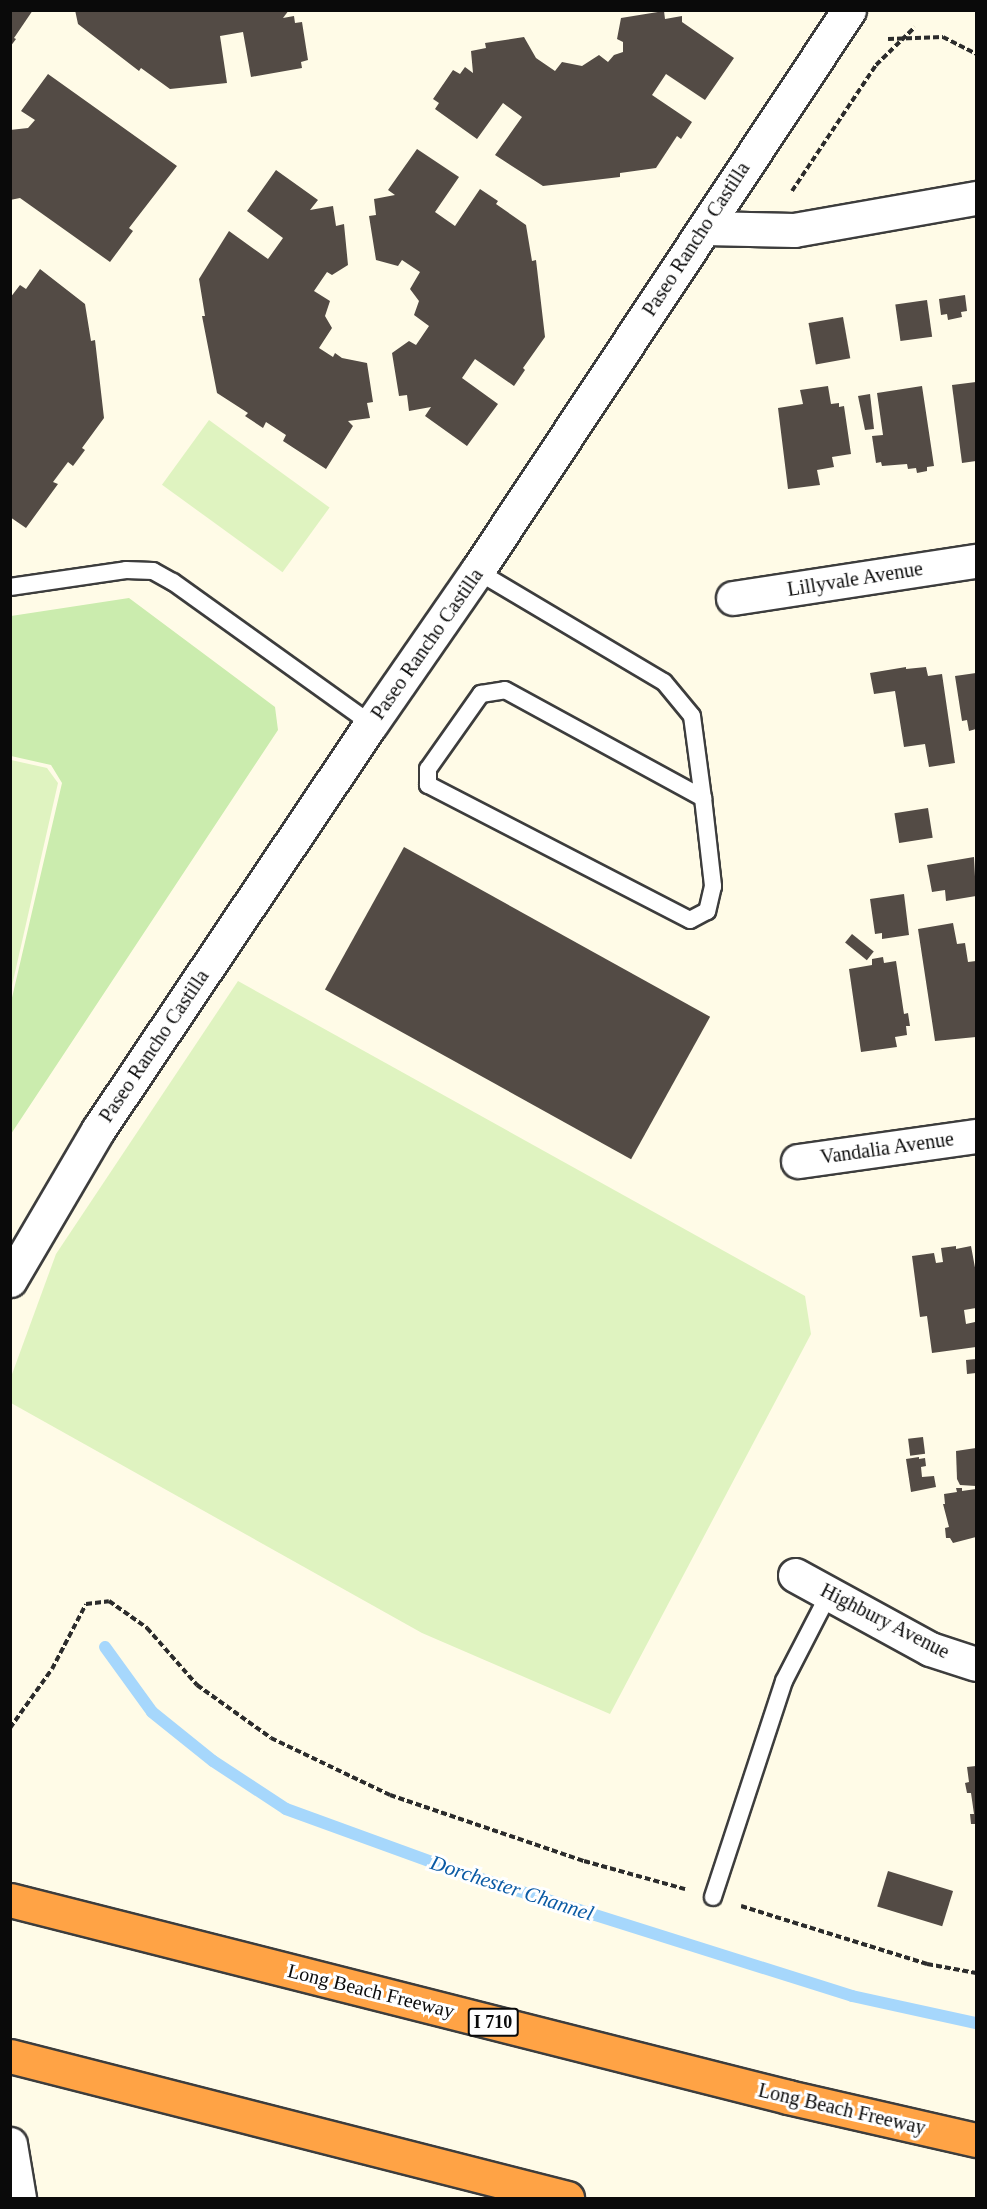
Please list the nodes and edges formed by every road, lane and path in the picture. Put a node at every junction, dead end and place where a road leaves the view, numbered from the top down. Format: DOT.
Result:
graph roads {
  1 [pos="849,10"];
  2 [pos="915,27"];
  3 [pos="888,39"];
  4 [pos="903,39"];
  5 [pos="976,54"];
  6 [pos="791,192"];
  7 [pos="976,198"];
  8 [pos="705,228"];
  9 [pos="976,561"];
  10 [pos="477,571"];
  11 [pos="10,587"];
  12 [pos="733,598"];
  13 [pos="371,724"];
  14 [pos="703,798"];
  15 [pos="976,1136"];
  16 [pos="798,1161"];
  17 [pos="10,1281"];
  18 [pos="795,1575"];
  19 [pos="829,1594"];
  20 [pos="976,1664"];
  21 [pos="10,1728"];
  22 [pos="713,1897"];
  23 [pos="10,1900"];
  24 [pos="976,1973"];
  25 [pos="10,2056"];
  26 [pos="976,2140"];
  27 [pos="10,2144"];
  28 [pos="19,2199"];
  29 [pos="567,2199"];
  1 -- 8 [label="street, Paseo Rancho Castilla"];
  2 -- 4 [label="path"];
  3 -- 4 [label="path"];
  4 -- 5 [label="path"];
  4 -- 6 [label="path"];
  7 -- 8 [label="street"];
  8 -- 10 [label="street, Paseo Rancho Castilla"];
  9 -- 12 [label="street, Lillyvale Avenue"];
  10 -- 13 [label="street, Paseo Rancho Castilla"];
  10 -- 14 [label="lane"];
  11 -- 13 [label="lane"];
  13 -- 17 [label="street, Paseo Rancho Castilla"];
  14 -- 14 [label="lane"];
  15 -- 16 [label="street, Vandalia Avenue"];
  18 -- 19 [label="street, Highbury Avenue"];
  19 -- 20 [label="street, Highbury Avenue"];
  19 -- 22 [label="lane"];
  21 -- 22 [label="path"];
  22 -- 24 [label="path"];
  23 -- 26 [label="highway, Long Beach Freeway / I 710"];
  25 -- 29 [label="highway"];
  27 -- 28 [label="street"];
}
